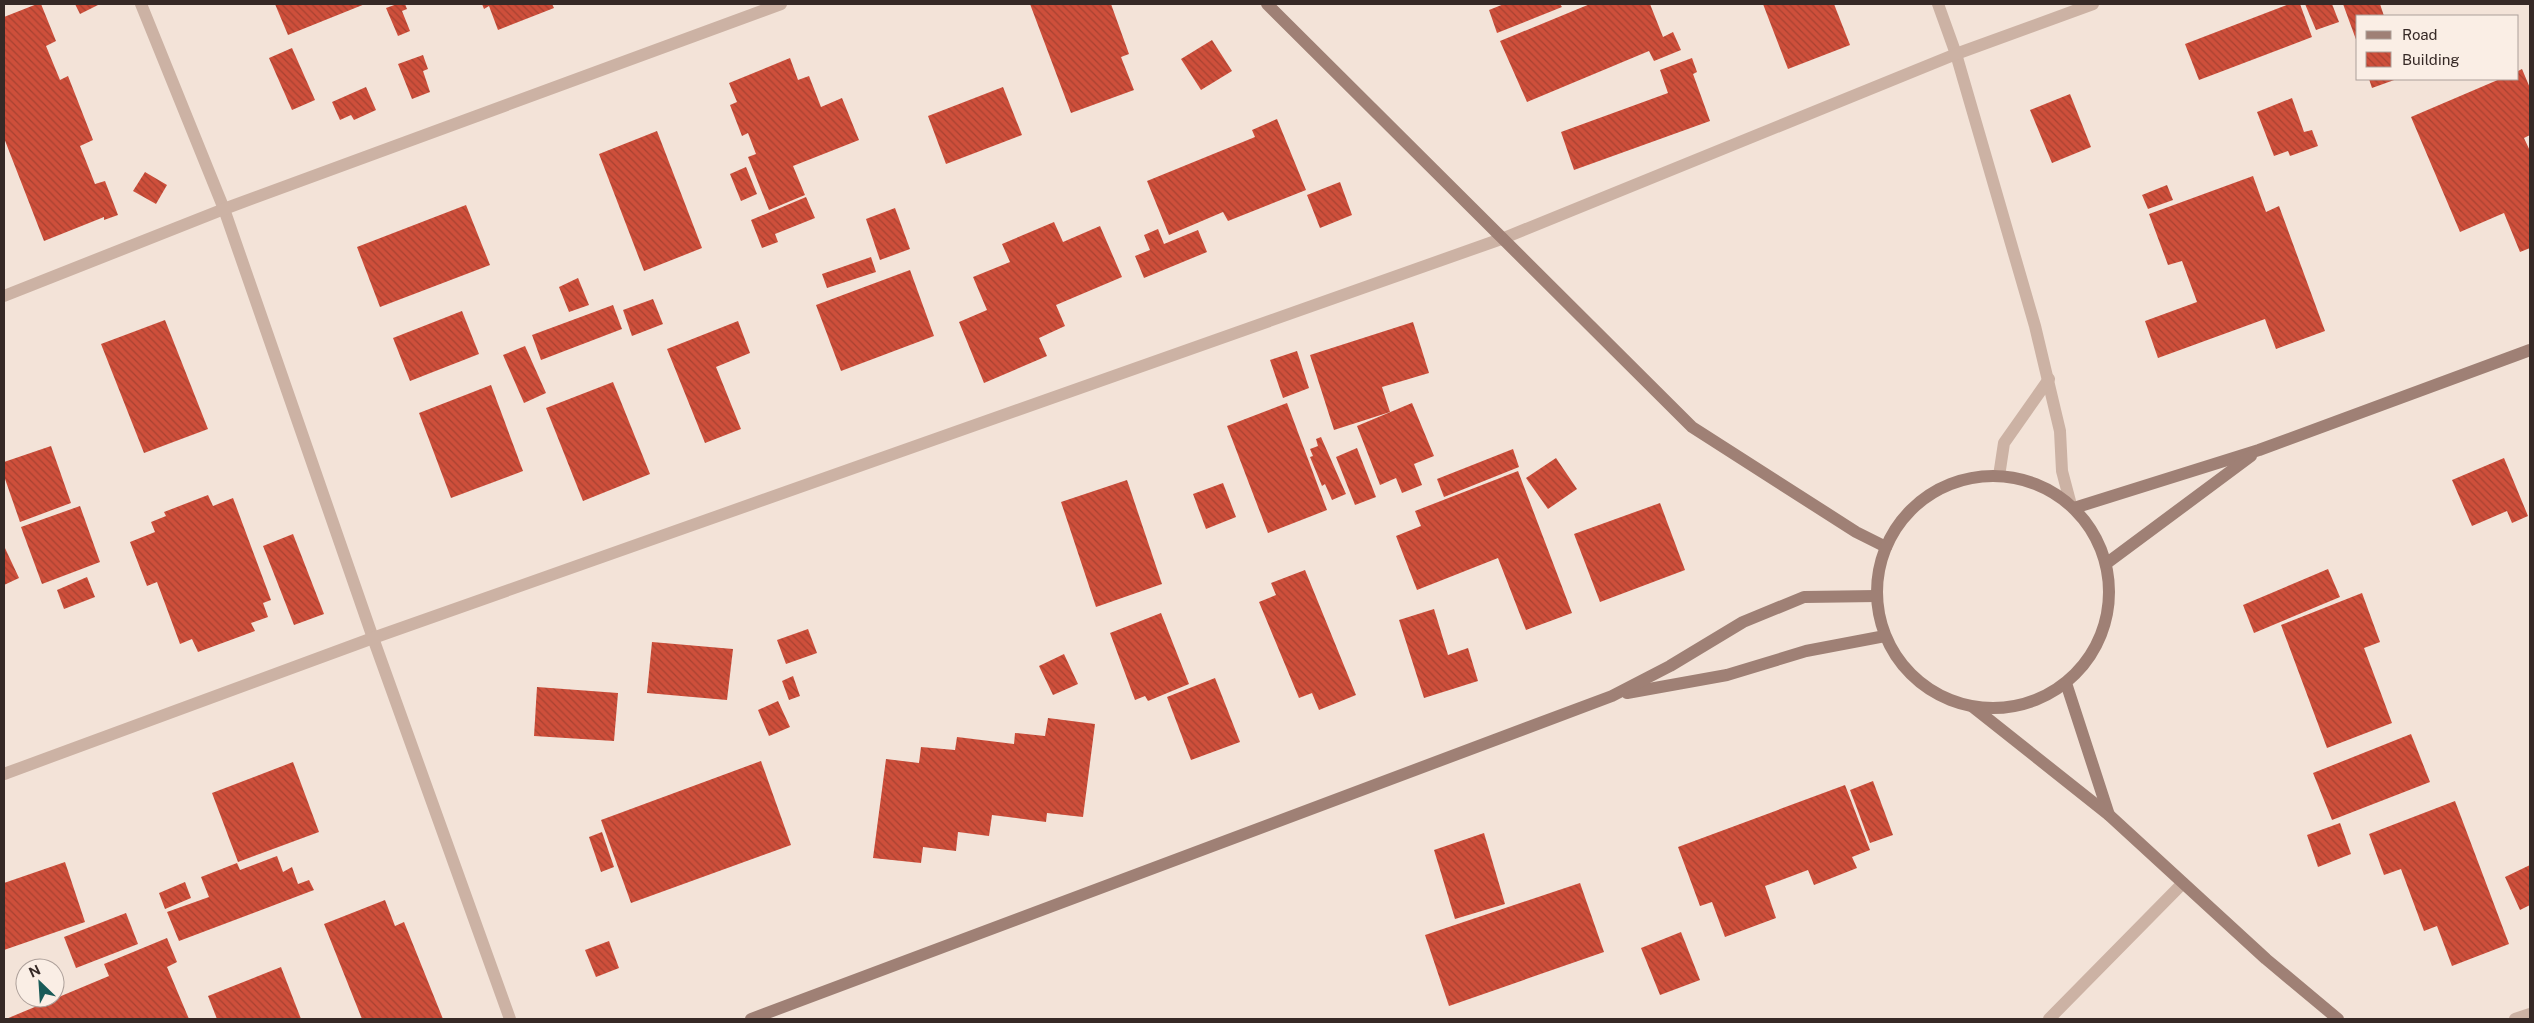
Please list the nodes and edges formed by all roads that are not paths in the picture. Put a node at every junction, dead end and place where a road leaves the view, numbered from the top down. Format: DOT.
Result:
graph roads {
  1 [pos="140,4"];
  2 [pos="781,4"];
  3 [pos="1268,4"];
  4 [pos="1938,4"];
  5 [pos="2093,4"];
  6 [pos="1956,54"];
  7 [pos="224,209"];
  8 [pos="1504,238"];
  9 [pos="4,296"];
  10 [pos="2530,350"];
  11 [pos="2048,378"];
  12 [pos="2259,450"];
  13 [pos="1999,476"];
  14 [pos="2073,506"];
  15 [pos="1886,547"];
  16 [pos="2107,563"];
  17 [pos="1877,596"];
  18 [pos="1885,636"];
  19 [pos="373,638"];
  20 [pos="2066,683"];
  21 [pos="1612,696"];
  22 [pos="1973,707"];
  23 [pos="4,774"];
  24 [pos="2109,815"];
  25 [pos="2183,883"];
  26 [pos="2530,1014"];
  27 [pos="510,1019"];
  28 [pos="751,1019"];
  29 [pos="2049,1019"];
  30 [pos="2338,1019"];
  31 [pos="2515,1019"];
  1 -- 7 [label="street"];
  2 -- 7 [label="street"];
  3 -- 8 [label="main road"];
  4 -- 6 [label="street"];
  5 -- 6 [label="street"];
  6 -- 8 [label="street"];
  6 -- 11 [label="street"];
  7 -- 9 [label="street"];
  7 -- 19 [label="street"];
  8 -- 15 [label="main road"];
  8 -- 19 [label="street"];
  10 -- 12 [label="main road"];
  11 -- 13 [label="street"];
  11 -- 14 [label="street"];
  12 -- 14 [label="main road"];
  12 -- 16 [label="main road"];
  13 -- 14 [label="main road"];
  13 -- 15 [label="main road"];
  14 -- 16 [label="main road"];
  15 -- 17 [label="main road"];
  16 -- 20 [label="main road"];
  17 -- 18 [label="main road"];
  17 -- 21 [label="main road"];
  18 -- 21 [label="main road"];
  18 -- 22 [label="main road"];
  19 -- 23 [label="street"];
  19 -- 27 [label="street"];
  20 -- 22 [label="main road"];
  20 -- 24 [label="main road"];
  21 -- 28 [label="main road"];
  22 -- 24 [label="main road"];
  24 -- 25 [label="main road"];
  25 -- 29 [label="street"];
  25 -- 30 [label="main road"];
  26 -- 31 [label="street"];
}
